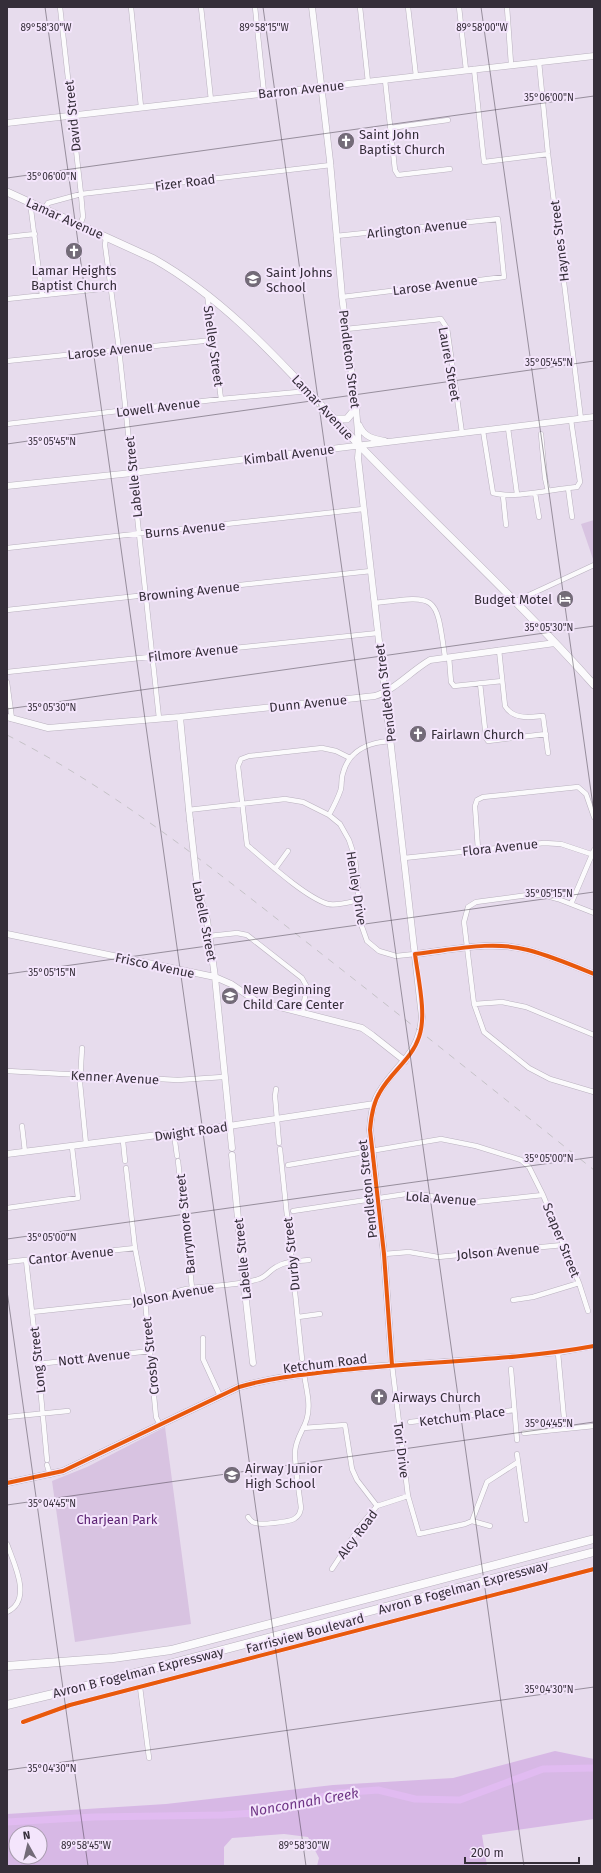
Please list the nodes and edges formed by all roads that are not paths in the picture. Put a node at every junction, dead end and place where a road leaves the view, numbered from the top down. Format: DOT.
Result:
graph roads {
  1 [pos="60,7"];
  2 [pos="131,7"];
  3 [pos="201,7"];
  4 [pos="255,7"];
  5 [pos="312,7"];
  6 [pos="360,7"];
  7 [pos="408,7"];
  8 [pos="458,7"];
  9 [pos="507,7"];
  10 [pos="594,56"];
  11 [pos="539,62"];
  12 [pos="511,64"];
  13 [pos="474,69"];
  14 [pos="466,70"];
  15 [pos="416,76"];
  16 [pos="385,80"];
  17 [pos="368,82"];
  18 [pos="321,87"];
  19 [pos="264,93"];
  20 [pos="211,100"];
  21 [pos="141,108"];
  22 [pos="72,116"];
  23 [pos="448,120"];
  24 [pos="7,123"];
  25 [pos="390,128"];
  26 [pos="548,154"];
  27 [pos="331,165"];
  28 [pos="450,168"];
  29 [pos="7,192"];
  30 [pos="81,194"];
  31 [pos="30,202"];
  32 [pos="44,209"];
  33 [pos="80,225"];
  34 [pos="35,234"];
  35 [pos="336,236"];
  36 [pos="7,237"];
  37 [pos="106,237"];
  38 [pos="504,277"];
  39 [pos="110,288"];
  40 [pos="207,293"];
  41 [pos="42,295"];
  42 [pos="342,297"];
  43 [pos="7,299"];
  44 [pos="346,329"];
  45 [pos="213,340"];
  46 [pos="119,349"];
  47 [pos="7,361"];
  48 [pos="308,391"];
  49 [pos="221,399"];
  50 [pos="356,408"];
  51 [pos="126,411"];
  52 [pos="594,418"];
  53 [pos="336,419"];
  54 [pos="581,419"];
  55 [pos="357,420"];
  56 [pos="571,420"];
  57 [pos="7,424"];
  58 [pos="508,428"];
  59 [pos="483,431"];
  60 [pos="462,433"];
  61 [pos="541,434"];
  62 [pos="388,442"];
  63 [pos="359,446"];
  64 [pos="132,473"];
  65 [pos="7,486"];
  66 [pos="568,488"];
  67 [pos="548,491"];
  68 [pos="535,493"];
  69 [pos="517,494"];
  70 [pos="503,496"];
  71 [pos="363,509"];
  72 [pos="539,517"];
  73 [pos="572,517"];
  74 [pos="506,525"];
  75 [pos="139,534"];
  76 [pos="7,548"];
  77 [pos="594,565"];
  78 [pos="371,570"];
  79 [pos="146,596"];
  80 [pos="514,602"];
  81 [pos="375,603"];
  82 [pos="7,610"];
  83 [pos="378,633"];
  84 [pos="555,643"];
  85 [pos="499,650"];
  86 [pos="153,656"];
  87 [pos="447,657"];
  88 [pos="7,672"];
  89 [pos="502,681"];
  90 [pos="7,682"];
  91 [pos="480,683"];
  92 [pos="594,685"];
  93 [pos="385,693"];
  94 [pos="180,717"];
  95 [pos="9,718"];
  96 [pos="159,718"];
  97 [pos="546,734"];
  98 [pos="391,741"];
  99 [pos="548,753"];
  100 [pos="350,758"];
  101 [pos="242,804"];
  102 [pos="188,810"];
  103 [pos="329,815"];
  104 [pos="594,817"];
  105 [pos="478,849"];
  106 [pos="288,851"];
  107 [pos="593,853"];
  108 [pos="404,858"];
  109 [pos="275,869"];
  110 [pos="359,900"];
  111 [pos="571,904"];
  112 [pos="594,913"];
  113 [pos="7,934"];
  114 [pos="209,936"];
  115 [pos="468,948"];
  116 [pos="415,954"];
  117 [pos="594,974"];
  118 [pos="215,977"];
  119 [pos="474,1004"];
  120 [pos="302,1012"];
  121 [pos="594,1035"];
  122 [pos="82,1048"];
  123 [pos="405,1061"];
  124 [pos="7,1071"];
  125 [pos="80,1075"];
  126 [pos="223,1077"];
  127 [pos="276,1089"];
  128 [pos="594,1092"];
  129 [pos="374,1104"];
  130 [pos="277,1119"];
  131 [pos="22,1126"];
  132 [pos="229,1126"];
  133 [pos="174,1134"];
  134 [pos="123,1141"];
  135 [pos="279,1143"];
  136 [pos="86,1144"];
  137 [pos="72,1147"];
  138 [pos="280,1148"];
  139 [pos="372,1150"];
  140 [pos="24,1152"];
  141 [pos="7,1154"];
  142 [pos="125,1161"];
  143 [pos="288,1165"];
  144 [pos="126,1168"];
  145 [pos="543,1195"];
  146 [pos="377,1197"];
  147 [pos="7,1208"];
  148 [pos="292,1211"];
  149 [pos="563,1245"];
  150 [pos="135,1248"];
  151 [pos="384,1254"];
  152 [pos="26,1260"];
  153 [pos="309,1260"];
  154 [pos="7,1262"];
  155 [pos="292,1262"];
  156 [pos="244,1283"];
  157 [pos="579,1283"];
  158 [pos="192,1288"];
  159 [pos="145,1300"];
  160 [pos="513,1300"];
  161 [pos="588,1311"];
  162 [pos="32,1312"];
  163 [pos="320,1314"];
  164 [pos="298,1317"];
  165 [pos="202,1338"];
  166 [pos="594,1346"];
  167 [pos="150,1351"];
  168 [pos="558,1353"];
  169 [pos="302,1359"];
  170 [pos="38,1364"];
  171 [pos="253,1364"];
  172 [pos="392,1365"];
  173 [pos="511,1369"];
  174 [pos="304,1374"];
  175 [pos="220,1396"];
  176 [pos="514,1410"];
  177 [pos="68,1411"];
  178 [pos="42,1413"];
  179 [pos="7,1417"];
  180 [pos="410,1422"];
  181 [pos="160,1426"];
  182 [pos="594,1426"];
  183 [pos="303,1428"];
  184 [pos="565,1429"];
  185 [pos="524,1433"];
  186 [pos="517,1440"];
  187 [pos="517,1454"];
  188 [pos="518,1462"];
  189 [pos="50,1475"];
  190 [pos="7,1483"];
  191 [pos="408,1496"];
  192 [pos="377,1506"];
  193 [pos="248,1517"];
  194 [pos="526,1520"];
  195 [pos="472,1521"];
  196 [pos="490,1526"];
  197 [pos="594,1539"];
  198 [pos="7,1544"];
  199 [pos="594,1552"];
  200 [pos="332,1569"];
  201 [pos="594,1569"];
  202 [pos="7,1612"];
  203 [pos="7,1666"];
  204 [pos="140,1687"];
  205 [pos="7,1705"];
  206 [pos="23,1722"];
  207 [pos="149,1758"];
  1 -- 22 [label="street, David Street"];
  2 -- 21 [label="street"];
  3 -- 20 [label="street"];
  4 -- 19 [label="street"];
  5 -- 18 [label="main road, Pendleton Street"];
  6 -- 17 [label="street"];
  7 -- 15 [label="street"];
  8 -- 14 [label="street"];
  9 -- 12 [label="street"];
  10 -- 11 [label="main road, Barron Avenue"];
  11 -- 12 [label="main road, Barron Avenue"];
  11 -- 26 [label="street, Haynes Street"];
  12 -- 13 [label="main road, Barron Avenue"];
  13 -- 14 [label="main road, Barron Avenue"];
  13 -- 26 [label="street"];
  14 -- 15 [label="main road, Barron Avenue"];
  15 -- 16 [label="main road, Barron Avenue"];
  16 -- 17 [label="main road, Barron Avenue"];
  16 -- 25 [label="street"];
  17 -- 18 [label="main road, Barron Avenue"];
  18 -- 19 [label="main road, Barron Avenue"];
  18 -- 27 [label="main road, Pendleton Street"];
  19 -- 20 [label="main road, Barron Avenue"];
  20 -- 21 [label="main road, Barron Avenue"];
  21 -- 22 [label="main road, Barron Avenue"];
  22 -- 24 [label="main road, Barron Avenue"];
  22 -- 30 [label="street, David Street"];
  23 -- 25 [label="street"];
  25 -- 28 [label="street"];
  26 -- 54 [label="street, Haynes Street"];
  27 -- 30 [label="street, Fizer Road"];
  27 -- 35 [label="main road, Pendleton Street"];
  29 -- 31 [label="main road, Lamar Avenue"];
  30 -- 32 [label="street, Fizer Road"];
  30 -- 33 [label="street, David Street"];
  31 -- 32 [label="main road, Lamar Avenue"];
  31 -- 34 [label="street"];
  32 -- 33 [label="main road, Lamar Avenue"];
  33 -- 37 [label="main road, Lamar Avenue"];
  34 -- 36 [label="street"];
  34 -- 41 [label="street"];
  35 -- 38 [label="street, Arlington Avenue"];
  35 -- 42 [label="main road, Pendleton Street"];
  37 -- 39 [label="street, Labelle Street"];
  37 -- 40 [label="main road, Lamar Avenue"];
  38 -- 42 [label="street, Larose Avenue"];
  39 -- 41 [label="street"];
  39 -- 46 [label="street, Labelle Street"];
  40 -- 45 [label="street, Shelley Street"];
  40 -- 48 [label="main road, Lamar Avenue"];
  41 -- 43 [label="street"];
  42 -- 44 [label="main road, Pendleton Street"];
  44 -- 50 [label="main road, Pendleton Street"];
  44 -- 60 [label="street, Laurel Street"];
  45 -- 46 [label="street, Larose Avenue"];
  45 -- 49 [label="street, Shelley Street"];
  46 -- 47 [label="street, Larose Avenue"];
  46 -- 51 [label="street, Labelle Street"];
  48 -- 49 [label="street, Lowell Avenue"];
  48 -- 53 [label="main road, Lamar Avenue"];
  49 -- 51 [label="street, Lowell Avenue"];
  50 -- 53 [label="main road"];
  50 -- 55 [label="main road, Pendleton Street"];
  51 -- 57 [label="street, Lowell Avenue"];
  51 -- 64 [label="street, Labelle Street"];
  52 -- 54 [label="main road, Kimball Avenue"];
  53 -- 63 [label="main road, Lamar Avenue"];
  54 -- 56 [label="main road, Kimball Avenue"];
  55 -- 62 [label="main road"];
  55 -- 63 [label="main road, Pendleton Street"];
  56 -- 58 [label="main road, Kimball Avenue"];
  56 -- 66 [label="street"];
  58 -- 59 [label="main road, Kimball Avenue"];
  58 -- 69 [label="street"];
  59 -- 60 [label="main road, Kimball Avenue"];
  59 -- 70 [label="street"];
  60 -- 62 [label="main road, Kimball Avenue"];
  61 -- 67 [label="street"];
  62 -- 63 [label="main road, Kimball Avenue"];
  63 -- 64 [label="main road, Kimball Avenue"];
  63 -- 71 [label="main road, Pendleton Street"];
  63 -- 80 [label="main road, Lamar Avenue"];
  64 -- 65 [label="main road, Kimball Avenue"];
  64 -- 75 [label="street, Labelle Street"];
  66 -- 67 [label="street"];
  66 -- 73 [label="street"];
  67 -- 68 [label="street"];
  68 -- 69 [label="street"];
  68 -- 72 [label="street"];
  69 -- 70 [label="street"];
  70 -- 74 [label="street"];
  71 -- 75 [label="street, Burns Avenue"];
  71 -- 78 [label="main road, Pendleton Street"];
  75 -- 76 [label="street, Burns Avenue"];
  75 -- 79 [label="street, Labelle Street"];
  77 -- 80 [label="street"];
  78 -- 79 [label="street, Browning Avenue"];
  78 -- 81 [label="main road, Pendleton Street"];
  79 -- 82 [label="street, Browning Avenue"];
  79 -- 86 [label="street, Labelle Street"];
  80 -- 84 [label="main road, Lamar Avenue"];
  81 -- 83 [label="main road, Pendleton Street"];
  81 -- 87 [label="street"];
  83 -- 86 [label="street, Filmore Avenue"];
  83 -- 93 [label="main road, Pendleton Street"];
  84 -- 85 [label="main road, Dunn Avenue"];
  84 -- 92 [label="main road, Lamar Avenue"];
  85 -- 87 [label="main road, Dunn Avenue"];
  85 -- 89 [label="street"];
  86 -- 88 [label="street, Filmore Avenue"];
  86 -- 96 [label="street, Labelle Street"];
  87 -- 91 [label="street"];
  87 -- 93 [label="main road, Dunn Avenue"];
  89 -- 91 [label="street"];
  89 -- 97 [label="street"];
  90 -- 95 [label="street"];
  91 -- 97 [label="street"];
  93 -- 94 [label="main road, Dunn Avenue"];
  93 -- 98 [label="main road, Pendleton Street"];
  94 -- 96 [label="main road, Dunn Avenue"];
  94 -- 102 [label="main road, Labelle Street"];
  95 -- 96 [label="main road, Dunn Avenue"];
  97 -- 99 [label="street"];
  98 -- 100 [label="street"];
  98 -- 108 [label="main road, Pendleton Street"];
  100 -- 101 [label="street"];
  100 -- 103 [label="street"];
  101 -- 102 [label="street, Henley Drive"];
  101 -- 103 [label="street, Henley Drive"];
  101 -- 109 [label="street"];
  102 -- 114 [label="main road, Labelle Street, bridge"];
  103 -- 110 [label="street, Henley Drive"];
  104 -- 105 [label="street"];
  105 -- 107 [label="street, Flora Avenue"];
  105 -- 108 [label="street, Flora Avenue"];
  106 -- 109 [label="street"];
  107 -- 111 [label="street"];
  108 -- 116 [label="main road, Pendleton Street"];
  109 -- 110 [label="street"];
  110 -- 116 [label="street, Henley Drive"];
  111 -- 112 [label="street"];
  111 -- 115 [label="street"];
  113 -- 118 [label="main road, Frisco Avenue"];
  114 -- 118 [label="main road, Labelle Street"];
  114 -- 120 [label="street"];
  115 -- 116 [label="main road"];
  115 -- 117 [label="main road"];
  115 -- 119 [label="street"];
  116 -- 123 [label="main road, Pendleton Street"];
  118 -- 120 [label="main road, Frisco Avenue"];
  118 -- 126 [label="main road, Labelle Street"];
  119 -- 121 [label="street"];
  119 -- 128 [label="street"];
  120 -- 123 [label="main road, Frisco Avenue"];
  122 -- 125 [label="street"];
  123 -- 129 [label="main road, Pendleton Street"];
  124 -- 125 [label="street, Kenner Avenue"];
  125 -- 126 [label="street, Kenner Avenue"];
  125 -- 136 [label="street"];
  126 -- 132 [label="main road, Labelle Street"];
  127 -- 130 [label="street"];
  129 -- 130 [label="main road, Dwight Road"];
  129 -- 139 [label="main road, Pendleton Street"];
  130 -- 132 [label="main road, Dwight Road"];
  130 -- 135 [label="street"];
  131 -- 140 [label="street"];
  132 -- 133 [label="main road, Dwight Road"];
  132 -- 156 [label="main road, Labelle Street"];
  133 -- 134 [label="main road, Dwight Road"];
  133 -- 158 [label="street, Barrymore Street"];
  134 -- 136 [label="main road, Dwight Road"];
  134 -- 142 [label="street"];
  136 -- 137 [label="main road, Dwight Road"];
  137 -- 140 [label="main road, Dwight Road"];
  137 -- 147 [label="street"];
  138 -- 155 [label="street, Durby Street"];
  139 -- 143 [label="street"];
  139 -- 145 [label="street, Scaper Street"];
  139 -- 146 [label="main road, Pendleton Street"];
  140 -- 141 [label="main road, Dwight Road"];
  144 -- 150 [label="street, Crosby Street"];
  145 -- 146 [label="street, Lola Avenue"];
  145 -- 149 [label="street, Scaper Street"];
  146 -- 148 [label="street, Lola Avenue"];
  146 -- 151 [label="main road, Pendleton Street"];
  149 -- 151 [label="street, Jolson Avenue"];
  149 -- 157 [label="street, Scaper Street"];
  150 -- 152 [label="street, Cantor Avenue"];
  150 -- 159 [label="street, Crosby Street"];
  151 -- 172 [label="main road, Pendleton Street"];
  152 -- 154 [label="street, Cantor Avenue"];
  152 -- 162 [label="street, Long Street"];
  153 -- 155 [label="street, Jolson Avenue"];
  155 -- 156 [label="street, Jolson Avenue"];
  155 -- 164 [label="street, Durby Street"];
  156 -- 158 [label="street, Jolson Avenue"];
  156 -- 171 [label="main road, Labelle Street"];
  157 -- 160 [label="street"];
  157 -- 161 [label="street, Scaper Street"];
  158 -- 159 [label="street, Jolson Avenue"];
  159 -- 162 [label="street, Jolson Avenue"];
  159 -- 167 [label="street, Crosby Street"];
  162 -- 170 [label="street, Long Street"];
  163 -- 164 [label="street"];
  164 -- 169 [label="street, Durby Street"];
  165 -- 175 [label="street"];
  166 -- 168 [label="street, Ketchum Road"];
  167 -- 170 [label="street, Nott Avenue"];
  167 -- 181 [label="street, Crosby Street"];
  168 -- 172 [label="street, Ketchum Road"];
  168 -- 184 [label="street"];
  170 -- 178 [label="street, Long Street"];
  172 -- 174 [label="main road, Ketchum Road"];
  172 -- 191 [label="street, Tori Drive"];
  173 -- 176 [label="street"];
  174 -- 175 [label="main road, Ketchum Road"];
  174 -- 183 [label="street"];
  175 -- 181 [label="main road, Ketchum Road"];
  176 -- 180 [label="street, Ketchum Place"];
  176 -- 186 [label="street"];
  177 -- 178 [label="street"];
  178 -- 179 [label="street"];
  178 -- 189 [label="street, Long Street"];
  181 -- 189 [label="main road, Ketchum Road"];
  182 -- 184 [label="street"];
  183 -- 192 [label="street"];
  183 -- 193 [label="street"];
  184 -- 185 [label="street"];
  187 -- 188 [label="street"];
  188 -- 194 [label="street"];
  188 -- 195 [label="street"];
  189 -- 190 [label="main road, Ketchum Road"];
  191 -- 192 [label="street, Alcy Road"];
  191 -- 195 [label="street, Tori Drive"];
  192 -- 200 [label="street, Alcy Road"];
  195 -- 196 [label="street"];
  197 -- 203 [label="highway, Avron B Fogelman Expressway"];
  198 -- 202 [label="street"];
  199 -- 205 [label="highway, Avron B Fogelman Expressway"];
  201 -- 204 [label="street, Farrisview Boulevard"];
  204 -- 206 [label="street, Farrisview Boulevard"];
  204 -- 207 [label="street"];
}
